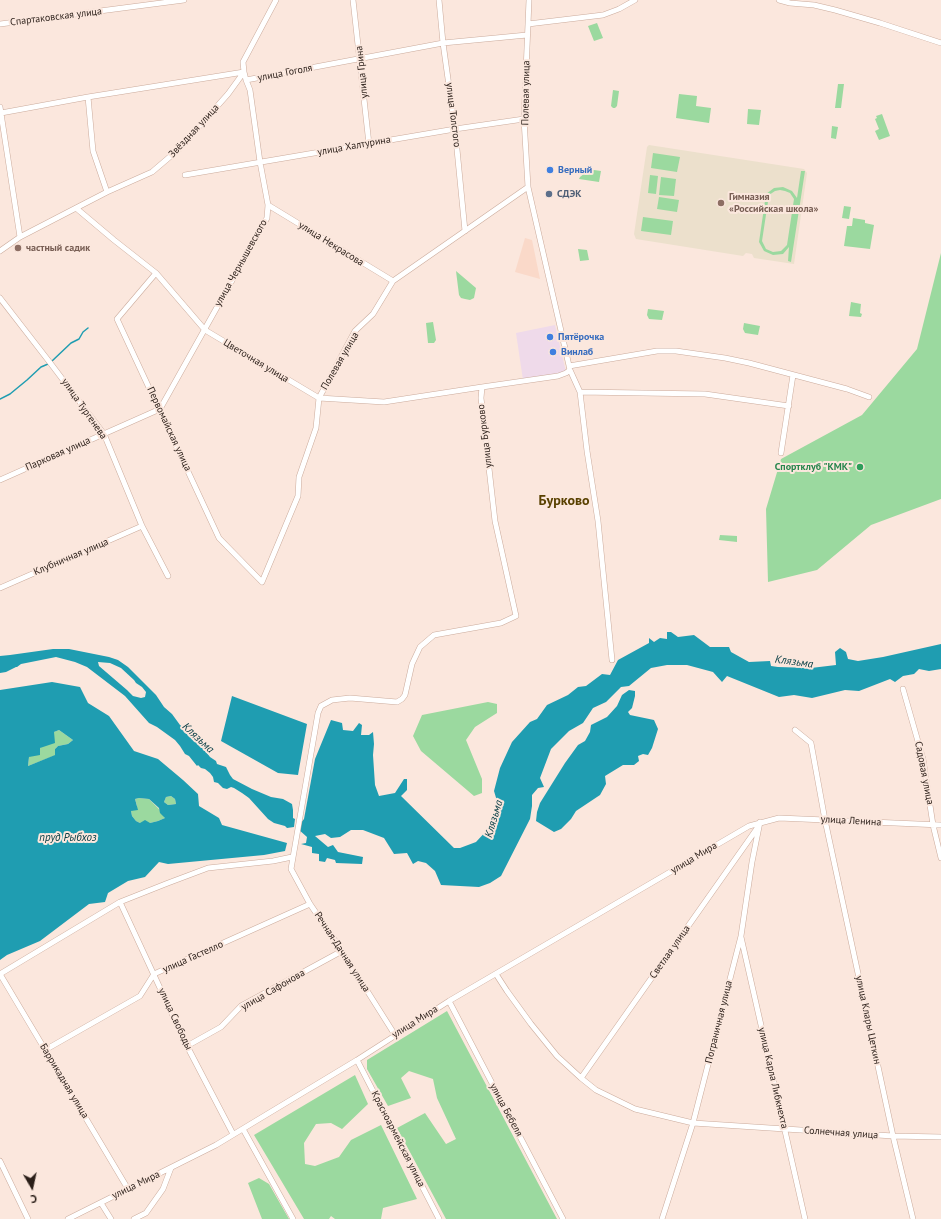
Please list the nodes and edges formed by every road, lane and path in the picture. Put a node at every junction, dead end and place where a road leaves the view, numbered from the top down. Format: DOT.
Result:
graph roads {
  1 [pos="184,0"];
  2 [pos="276,0"];
  3 [pos="353,0"];
  4 [pos="439,0"];
  5 [pos="529,0"];
  6 [pos="635,0"];
  7 [pos="779,0"];
  8 [pos="0,24"];
  9 [pos="528,24"];
  10 [pos="527,36"];
  11 [pos="443,43"];
  12 [pos="941,43"];
  13 [pos="360,59"];
  14 [pos="244,72"];
  15 [pos="246,80"];
  16 [pos="88,97"];
  17 [pos="0,107"];
  18 [pos="1,113"];
  19 [pos="524,119"];
  20 [pos="455,129"];
  21 [pos="369,144"];
  22 [pos="260,162"];
  23 [pos="185,175"];
  24 [pos="528,187"];
  25 [pos="107,192"];
  26 [pos="268,205"];
  27 [pos="76,208"];
  28 [pos="465,231"];
  29 [pos="20,237"];
  30 [pos="0,251"];
  31 [pos="156,273"];
  32 [pos="393,282"];
  33 [pos="0,298"];
  34 [pos="205,330"];
  35 [pos="570,368"];
  36 [pos="793,376"];
  37 [pos="482,388"];
  38 [pos="580,392"];
  39 [pos="869,396"];
  40 [pos="319,398"];
  41 [pos="789,406"];
  42 [pos="160,409"];
  43 [pos="104,434"];
  44 [pos="780,453"];
  45 [pos="0,480"];
  46 [pos="142,526"];
  47 [pos="168,576"];
  48 [pos="262,582"];
  49 [pos="0,588"];
  50 [pos="612,660"];
  51 [pos="903,689"];
  52 [pos="796,730"];
  53 [pos="825,820"];
  54 [pos="760,824"];
  55 [pos="933,825"];
  56 [pos="941,825"];
  57 [pos="292,857"];
  58 [pos="941,858"];
  59 [pos="120,902"];
  60 [pos="310,904"];
  61 [pos="741,936"];
  62 [pos="342,951"];
  63 [pos="0,974"];
  64 [pos="154,974"];
  65 [pos="496,974"];
  66 [pos="449,1001"];
  67 [pos="395,1035"];
  68 [pos="188,1046"];
  69 [pos="45,1050"];
  70 [pos="357,1060"];
  71 [pos="581,1078"];
  72 [pos="693,1123"];
  73 [pos="243,1128"];
  74 [pos="785,1129"];
  75 [pos="233,1134"];
  76 [pos="893,1136"];
  77 [pos="941,1137"];
  78 [pos="0,1161"];
  79 [pos="171,1168"];
  80 [pos="128,1189"];
  81 [pos="101,1203"];
  82 [pos="146,1213"];
  83 [pos="28,1219"];
  84 [pos="68,1219"];
  85 [pos="111,1219"];
  86 [pos="134,1219"];
  87 [pos="150,1219"];
  88 [pos="293,1219"];
  89 [pos="440,1219"];
  90 [pos="563,1219"];
  91 [pos="662,1219"];
  92 [pos="805,1219"];
  93 [pos="913,1219"];
  1 -- 8 [label="street, Спартаковская улица"];
  2 -- 14 [label="street, Звёздная улица"];
  3 -- 13 [label="street, улица Грина"];
  4 -- 11 [label="street, улица Толстого"];
  5 -- 9 [label="street, Полевая улица"];
  6 -- 9 [label="street"];
  7 -- 12 [label="street"];
  9 -- 10 [label="street, Полевая улица"];
  10 -- 11 [label="street, улица Гоголя"];
  10 -- 19 [label="street, Полевая улица"];
  11 -- 13 [label="street, улица Гоголя"];
  11 -- 20 [label="street, улица Толстого"];
  13 -- 15 [label="street, улица Гоголя"];
  13 -- 21 [label="street, улица Грина"];
  14 -- 15 [label="street, улица Гоголя"];
  14 -- 16 [label="street, улица Гоголя"];
  14 -- 25 [label="street, Звёздная улица"];
  15 -- 22 [label="street, улица Чернышевского"];
  16 -- 18 [label="street, улица Гоголя"];
  16 -- 25 [label="street"];
  17 -- 18 [label="street"];
  18 -- 29 [label="street"];
  19 -- 20 [label="street, улица Халтурина"];
  19 -- 24 [label="street, Полевая улица"];
  20 -- 21 [label="street, улица Халтурина"];
  20 -- 28 [label="street, улица Толстого"];
  21 -- 22 [label="street, улица Халтурина"];
  22 -- 23 [label="street, улица Халтурина"];
  22 -- 26 [label="street, улица Чернышевского"];
  24 -- 28 [label="street, Полевая улица"];
  24 -- 35 [label="street, Полевая улица"];
  25 -- 27 [label="street, Звёздная улица"];
  26 -- 32 [label="street, улица Некрасова"];
  26 -- 34 [label="street, улица Чернышевского"];
  27 -- 29 [label="street, Звёздная улица"];
  27 -- 31 [label="street, Цветочная улица"];
  28 -- 32 [label="street, Полевая улица"];
  29 -- 30 [label="street, Звёздная улица"];
  31 -- 34 [label="street, Цветочная улица"];
  31 -- 42 [label="street, Первомайская улица"];
  32 -- 40 [label="street, Полевая улица"];
  33 -- 43 [label="street, улица Тургенева"];
  34 -- 40 [label="street, Цветочная улица"];
  34 -- 42 [label="street, улица Чернышевского"];
  35 -- 36 [label="street"];
  35 -- 37 [label="street"];
  35 -- 38 [label="street"];
  36 -- 39 [label="street"];
  36 -- 41 [label="street"];
  37 -- 40 [label="street, Цветочная улица"];
  37 -- 57 [label="street, улица Бурково"];
  38 -- 41 [label="street"];
  38 -- 50 [label="street"];
  40 -- 48 [label="street, Полевая улица"];
  41 -- 44 [label="street"];
  42 -- 43 [label="street, Парковая улица"];
  42 -- 48 [label="street, Первомайская улица"];
  43 -- 45 [label="street, Парковая улица"];
  43 -- 46 [label="street, улица Тургенева"];
  46 -- 47 [label="street, улица Тургенева"];
  46 -- 49 [label="street, Клубничная улица"];
  51 -- 55 [label="street, Садовая улица"];
  52 -- 53 [label="street, улица Клары Цеткин"];
  53 -- 54 [label="street, улица Ленина"];
  53 -- 55 [label="street, улица Ленина"];
  53 -- 76 [label="street, улица Клары Цеткин"];
  54 -- 61 [label="street, Пограничная улица"];
  54 -- 65 [label="street, улица Мира"];
  54 -- 71 [label="street, Светлая улица"];
  55 -- 56 [label="street, улица Ленина"];
  55 -- 58 [label="street, Садовая улица"];
  57 -- 59 [label="street"];
  57 -- 60 [label="street, Речная-Дачная улица"];
  59 -- 63 [label="street"];
  59 -- 64 [label="street, улица Свободы"];
  60 -- 62 [label="street, Речная-Дачная улица"];
  60 -- 64 [label="street, улица Гастелло"];
  61 -- 72 [label="street, Пограничная улица"];
  61 -- 74 [label="street, улица Карла Либкнехта"];
  62 -- 67 [label="street, Речная-Дачная улица"];
  62 -- 68 [label="street, улица Сафонова"];
  63 -- 69 [label="street, Баррикадная улица"];
  64 -- 68 [label="street, улица Свободы"];
  64 -- 69 [label="street, улица Гастелло"];
  65 -- 66 [label="street, улица Мира"];
  65 -- 71 [label="street, Солнечная улица"];
  66 -- 67 [label="street, улица Мира"];
  66 -- 90 [label="street, улица Бебеля"];
  67 -- 70 [label="street, улица Мира"];
  68 -- 75 [label="street, улица Свободы"];
  69 -- 80 [label="street, Баррикадная улица"];
  70 -- 73 [label="street, улица Мира"];
  70 -- 89 [label="street, Красноармейская улица"];
  71 -- 72 [label="street, Солнечная улица"];
  72 -- 74 [label="street, Солнечная улица"];
  72 -- 91 [label="street, Пограничная улица"];
  73 -- 75 [label="street, улица Мира"];
  73 -- 88 [label="street"];
  74 -- 76 [label="street, Солнечная улица"];
  74 -- 92 [label="street, улица Карла Либкнехта"];
  75 -- 79 [label="street, улица Мира"];
  76 -- 77 [label="street, Солнечная улица"];
  76 -- 93 [label="street, улица Клары Цеткин"];
  78 -- 83 [label="street"];
  79 -- 80 [label="street, улица Мира"];
  79 -- 82 [label="street"];
  80 -- 81 [label="street, улица Мира"];
  81 -- 84 [label="street, улица Мира"];
  81 -- 85 [label="street"];
  82 -- 86 [label="street"];
  82 -- 87 [label="street"];
}
